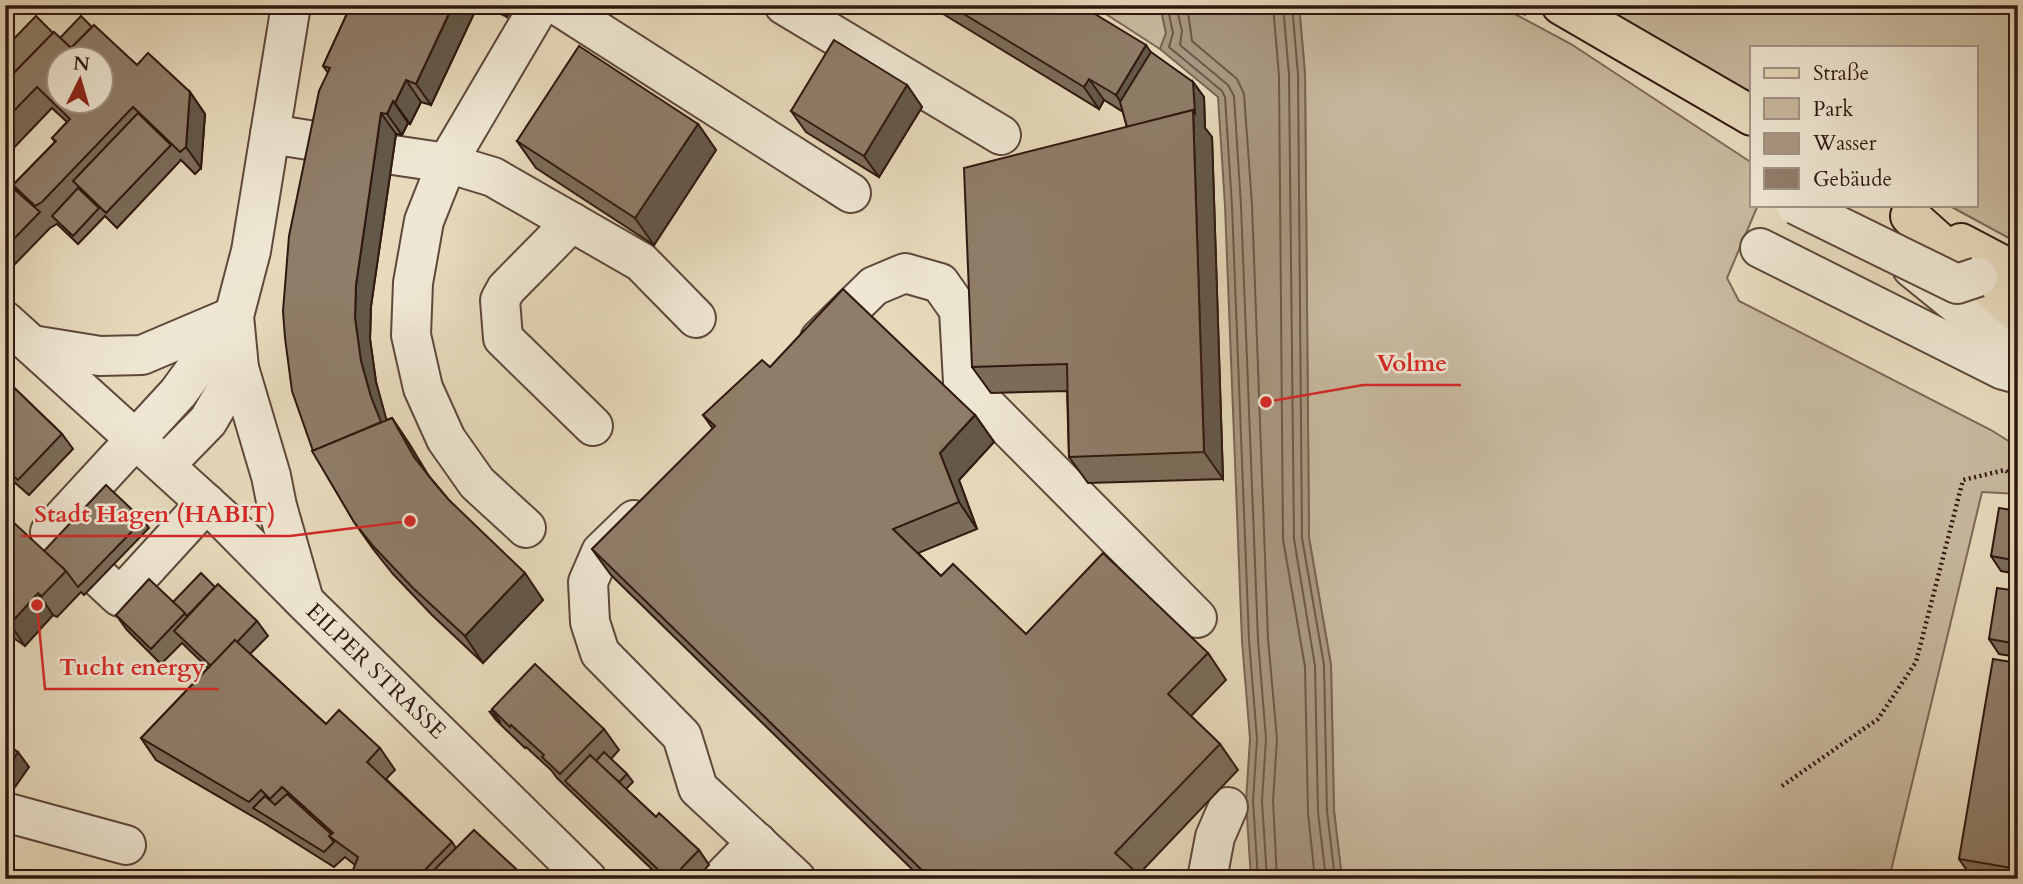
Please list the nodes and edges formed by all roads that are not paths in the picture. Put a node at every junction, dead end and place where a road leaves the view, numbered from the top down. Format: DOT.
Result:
graph roads {
  1 [pos="291,5"];
  2 [pos="540,5"];
  3 [pos="557,5"];
  4 [pos="784,5"];
  5 [pos="1561,5"];
  6 [pos="1750,115"];
  7 [pos="270,134"];
  8 [pos="1001,135"];
  9 [pos="328,143"];
  10 [pos="393,155"];
  11 [pos="447,163"];
  12 [pos="850,193"];
  13 [pos="1798,206"];
  14 [pos="1901,210"];
  15 [pos="572,222"];
  16 [pos="1878,241"];
  17 [pos="1760,248"];
  18 [pos="2018,274"];
  19 [pos="1978,277"];
  20 [pos="2018,313"];
  21 [pos="234,316"];
  22 [pos="696,318"];
  23 [pos="19,333"];
  24 [pos="2018,354"];
  25 [pos="796,362"];
  26 [pos="239,368"];
  27 [pos="2018,374"];
  28 [pos="593,426"];
  29 [pos="136,438"];
  30 [pos="165,465"];
  31 [pos="659,495"];
  32 [pos="80,499"];
  33 [pos="206,503"];
  34 [pos="526,528"];
  35 [pos="150,564"];
  36 [pos="305,602"];
  37 [pos="1197,618"];
  38 [pos="1228,807"];
  39 [pos="5,813"];
  40 [pos="757,842"];
  41 [pos="126,845"];
  42 [pos="587,879"];
  43 [pos="721,879"];
  44 [pos="796,879"];
  45 [pos="1207,879"];
  1 -- 7 [label="street"];
  2 -- 11 [label="street"];
  3 -- 12 [label="street"];
  4 -- 8 [label="street"];
  5 -- 6 [label="main road"];
  7 -- 9 [label="street"];
  7 -- 21 [label="street"];
  10 -- 11 [label="street"];
  11 -- 15 [label="street"];
  11 -- 34 [label="street"];
  13 -- 19 [label="street, bridge"];
  14 -- 18 [label="main road"];
  14 -- 19 [label="main road"];
  15 -- 22 [label="street"];
  15 -- 28 [label="street"];
  16 -- 24 [label="street"];
  17 -- 27 [label="street"];
  19 -- 20 [label="main road"];
  21 -- 23 [label="street"];
  21 -- 26 [label="street"];
  21 -- 29 [label="street"];
  23 -- 29 [label="street, EILPER STRASSE"];
  25 -- 37 [label="street"];
  26 -- 30 [label="street"];
  26 -- 36 [label="street"];
  29 -- 30 [label="street, EILPER STRASSE"];
  29 -- 32 [label="street"];
  30 -- 33 [label="street, EILPER STRASSE"];
  31 -- 40 [label="street"];
  32 -- 35 [label="street"];
  32 -- 35 [label="street"];
  33 -- 35 [label="street"];
  33 -- 36 [label="street, EILPER STRASSE"];
  36 -- 42 [label="street, EILPER STRASSE"];
  38 -- 45 [label="street"];
  39 -- 41 [label="street"];
  40 -- 43 [label="street"];
  40 -- 44 [label="street"];
}
